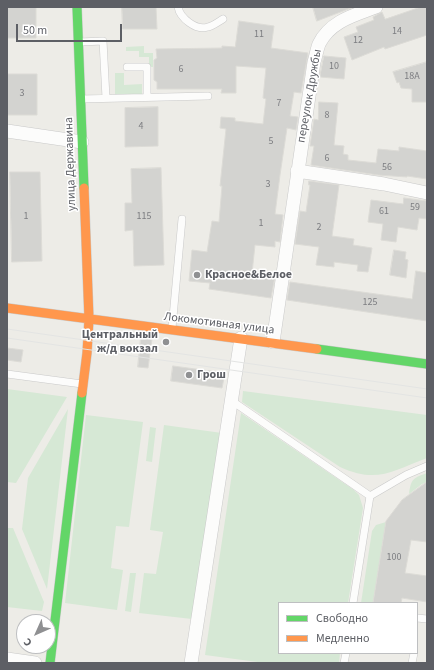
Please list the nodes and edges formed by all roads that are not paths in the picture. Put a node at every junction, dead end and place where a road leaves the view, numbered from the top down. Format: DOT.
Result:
graph roads {
  1 [pos="77,7"];
  2 [pos="178,7"];
  3 [pos="376,7"];
  4 [pos="223,19"];
  5 [pos="78,42"];
  6 [pos="127,68"];
  7 [pos="208,96"];
  8 [pos="147,97"];
  9 [pos="106,98"];
  10 [pos="80,99"];
  11 [pos="7,131"];
  12 [pos="82,142"];
  13 [pos="298,171"];
  14 [pos="427,193"];
  15 [pos="182,218"];
  16 [pos="7,308"];
  17 [pos="89,320"];
  18 [pos="172,330"];
  19 [pos="241,338"];
  20 [pos="273,342"];
  21 [pos="427,364"];
  22 [pos="7,374"];
  23 [pos="83,384"];
  24 [pos="232,401"];
  25 [pos="427,466"];
  26 [pos="370,496"];
  27 [pos="354,602"];
  28 [pos="7,659"];
  29 [pos="35,663"];
  30 [pos="50,663"];
  31 [pos="191,663"];
  1 -- 5 [label="street, улица Державина"];
  2 -- 4 [label="lane"];
  3 -- 13 [label="street, переулок Дружбы"];
  5 -- 9 [label="lane"];
  5 -- 10 [label="street, улица Державина"];
  6 -- 8 [label="lane"];
  7 -- 8 [label="lane"];
  8 -- 9 [label="lane"];
  9 -- 10 [label="lane"];
  10 -- 12 [label="street, улица Державина"];
  11 -- 12 [label="street"];
  12 -- 17 [label="street, улица Державина"];
  13 -- 14 [label="street"];
  13 -- 20 [label="street, переулок Дружбы"];
  15 -- 18 [label="lane"];
  16 -- 17 [label="street, Локомотивная улица"];
  17 -- 18 [label="street, Локомотивная улица"];
  17 -- 23 [label="street, улица Державина"];
  18 -- 19 [label="street, Локомотивная улица"];
  19 -- 20 [label="street, Локомотивная улица"];
  19 -- 24 [label="street"];
  20 -- 21 [label="street, Локомотивная улица"];
  22 -- 23 [label="lane"];
  23 -- 30 [label="street, улица Державина"];
  24 -- 26 [label="lane"];
  24 -- 31 [label="street"];
  25 -- 26 [label="lane"];
  26 -- 27 [label="lane"];
  28 -- 29 [label="street"];
}
